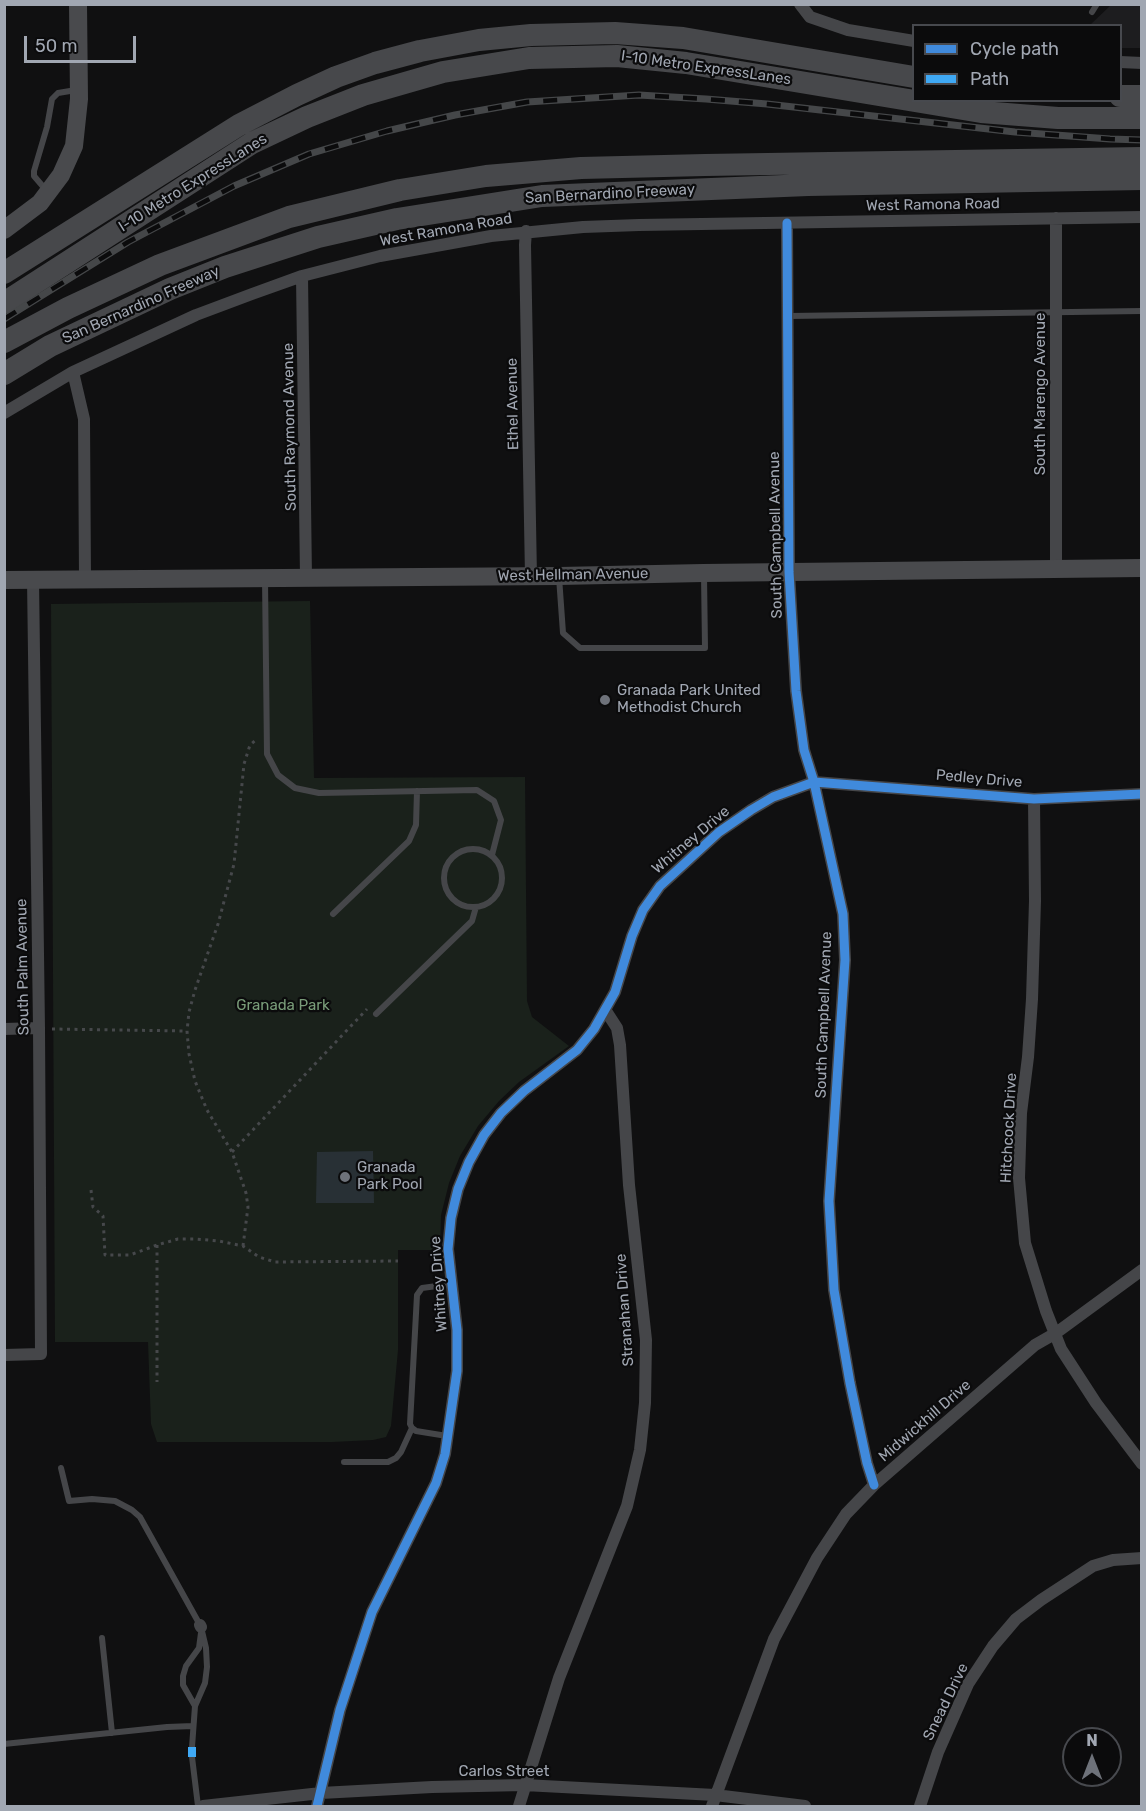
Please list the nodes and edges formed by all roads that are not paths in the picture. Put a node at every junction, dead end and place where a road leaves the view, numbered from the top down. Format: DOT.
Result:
graph roads {
  1 [pos="78,4"];
  2 [pos="800,4"];
  3 [pos="1097,4"];
  4 [pos="1092,12"];
  5 [pos="912,41"];
  6 [pos="1122,62"];
  7 [pos="1142,63"];
  8 [pos="912,77"];
  9 [pos="79,89"];
  10 [pos="1122,96"];
  11 [pos="1142,96"];
  12 [pos="912,101"];
  13 [pos="921,102"];
  14 [pos="1142,118"];
  15 [pos="1142,158"];
  16 [pos="1142,179"];
  17 [pos="48,193"];
  18 [pos="289,217"];
  19 [pos="1142,217"];
  20 [pos="1056,218"];
  21 [pos="787,223"];
  22 [pos="4,230"];
  23 [pos="526,231"];
  24 [pos="225,267"];
  25 [pos="4,273"];
  26 [pos="302,276"];
  27 [pos="4,303"];
  28 [pos="1142,311"];
  29 [pos="1056,312"];
  30 [pos="789,316"];
  31 [pos="4,342"];
  32 [pos="72,372"];
  33 [pos="4,374"];
  34 [pos="4,413"];
  35 [pos="1142,568"];
  36 [pos="1056,569"];
  37 [pos="789,572"];
  38 [pos="704,573"];
  39 [pos="559,576"];
  40 [pos="531,577"];
  41 [pos="265,578"];
  42 [pos="306,578"];
  43 [pos="33,579"];
  44 [pos="85,579"];
  45 [pos="4,580"];
  46 [pos="814,782"];
  47 [pos="417,791"];
  48 [pos="1142,794"];
  49 [pos="1034,799"];
  50 [pos="492,855"];
  51 [pos="476,907"];
  52 [pos="333,914"];
  53 [pos="606,1011"];
  54 [pos="376,1014"];
  55 [pos="4,1029"];
  56 [pos="46,1029"];
  57 [pos="1142,1270"];
  58 [pos="452,1284"];
  59 [pos="1056,1333"];
  60 [pos="4,1355"];
  61 [pos="412,1428"];
  62 [pos="448,1436"];
  63 [pos="344,1462"];
  64 [pos="1142,1464"];
  65 [pos="61,1468"];
  66 [pos="874,1485"];
  67 [pos="1142,1558"];
  68 [pos="200,1626"];
  69 [pos="102,1638"];
  70 [pos="195,1706"];
  71 [pos="193,1726"];
  72 [pos="112,1733"];
  73 [pos="4,1744"];
  74 [pos="192,1747"];
  75 [pos="192,1757"];
  76 [pos="524,1785"];
  77 [pos="321,1793"];
  78 [pos="713,1801"];
  79 [pos="198,1806"];
  80 [pos="203,1806"];
  81 [pos="317,1806"];
  82 [pos="519,1806"];
  83 [pos="805,1806"];
  84 [pos="920,1806"];
  1 -- 9 [label="street"];
  2 -- 5 [label="street"];
  3 -- 4 [label="lane"];
  6 -- 7 [label="street"];
  8 -- 25 [label="highway"];
  9 -- 17 [label="street"];
  9 -- 17 [label="lane"];
  10 -- 11 [label="highway"];
  12 -- 27 [label="highway, I-10 Metro ExpressLanes"];
  13 -- 14 [label="highway, I-10 Metro ExpressLanes"];
  15 -- 18 [label="highway"];
  16 -- 24 [label="highway, San Bernardino Freeway"];
  17 -- 22 [label="street"];
  18 -- 24 [label="highway"];
  18 -- 31 [label="highway"];
  19 -- 20 [label="street, West Ramona Road"];
  20 -- 21 [label="street, West Ramona Road"];
  20 -- 29 [label="street, South Marengo Avenue"];
  21 -- 23 [label="street, West Ramona Road"];
  21 -- 30 [label="street, South Campbell Avenue"];
  23 -- 26 [label="street, West Ramona Road"];
  23 -- 40 [label="street, Ethel Avenue"];
  24 -- 33 [label="highway, San Bernardino Freeway"];
  26 -- 32 [label="street, West Ramona Road"];
  26 -- 42 [label="street, South Raymond Avenue"];
  28 -- 29 [label="lane"];
  29 -- 30 [label="lane"];
  29 -- 36 [label="street, South Marengo Avenue"];
  30 -- 37 [label="street, South Campbell Avenue"];
  32 -- 34 [label="street, West Ramona Road"];
  32 -- 44 [label="street"];
  35 -- 36 [label="street, West Hellman Avenue"];
  36 -- 37 [label="street, West Hellman Avenue"];
  37 -- 38 [label="street, West Hellman Avenue"];
  37 -- 46 [label="street, South Campbell Avenue"];
  38 -- 39 [label="street, West Hellman Avenue"];
  38 -- 39 [label="lane"];
  39 -- 40 [label="street, West Hellman Avenue"];
  40 -- 42 [label="street, West Hellman Avenue"];
  41 -- 42 [label="street, West Hellman Avenue"];
  41 -- 44 [label="street, West Hellman Avenue"];
  41 -- 47 [label="lane"];
  43 -- 44 [label="street, West Hellman Avenue"];
  43 -- 45 [label="street, West Hellman Avenue"];
  43 -- 56 [label="street, South Palm Avenue"];
  46 -- 49 [label="street, Pedley Drive"];
  46 -- 53 [label="street, Whitney Drive"];
  46 -- 66 [label="street, South Campbell Avenue"];
  47 -- 50 [label="lane"];
  47 -- 52 [label="lane"];
  48 -- 49 [label="street, Pedley Drive"];
  49 -- 59 [label="street, Hitchcock Drive"];
  50 -- 51 [label="lane"];
  50 -- 51 [label="lane"];
  51 -- 54 [label="lane"];
  53 -- 58 [label="street, Whitney Drive"];
  53 -- 76 [label="street, Stranahan Drive"];
  55 -- 56 [label="street"];
  56 -- 60 [label="street, South Palm Avenue"];
  57 -- 59 [label="street, Midwickhill Drive"];
  58 -- 61 [label="lane"];
  58 -- 62 [label="street, Whitney Drive"];
  59 -- 64 [label="street, Hitchcock Drive"];
  59 -- 66 [label="street, Midwickhill Drive"];
  61 -- 62 [label="lane"];
  61 -- 63 [label="lane"];
  62 -- 77 [label="street, Whitney Drive"];
  65 -- 68 [label="lane"];
  66 -- 78 [label="street, Midwickhill Drive"];
  67 -- 84 [label="street, Snead Drive"];
  68 -- 70 [label="lane"];
  68 -- 70 [label="lane"];
  69 -- 72 [label="lane"];
  70 -- 71 [label="lane"];
  71 -- 72 [label="lane"];
  71 -- 74 [label="lane"];
  72 -- 73 [label="lane"];
  75 -- 79 [label="lane"];
  76 -- 77 [label="street, Carlos Street"];
  76 -- 78 [label="street, Carlos Street"];
  76 -- 82 [label="street, Stranahan Drive"];
  77 -- 80 [label="street, Carlos Street"];
  77 -- 81 [label="street, Whitney Drive"];
  78 -- 83 [label="street, Carlos Street"];
}
